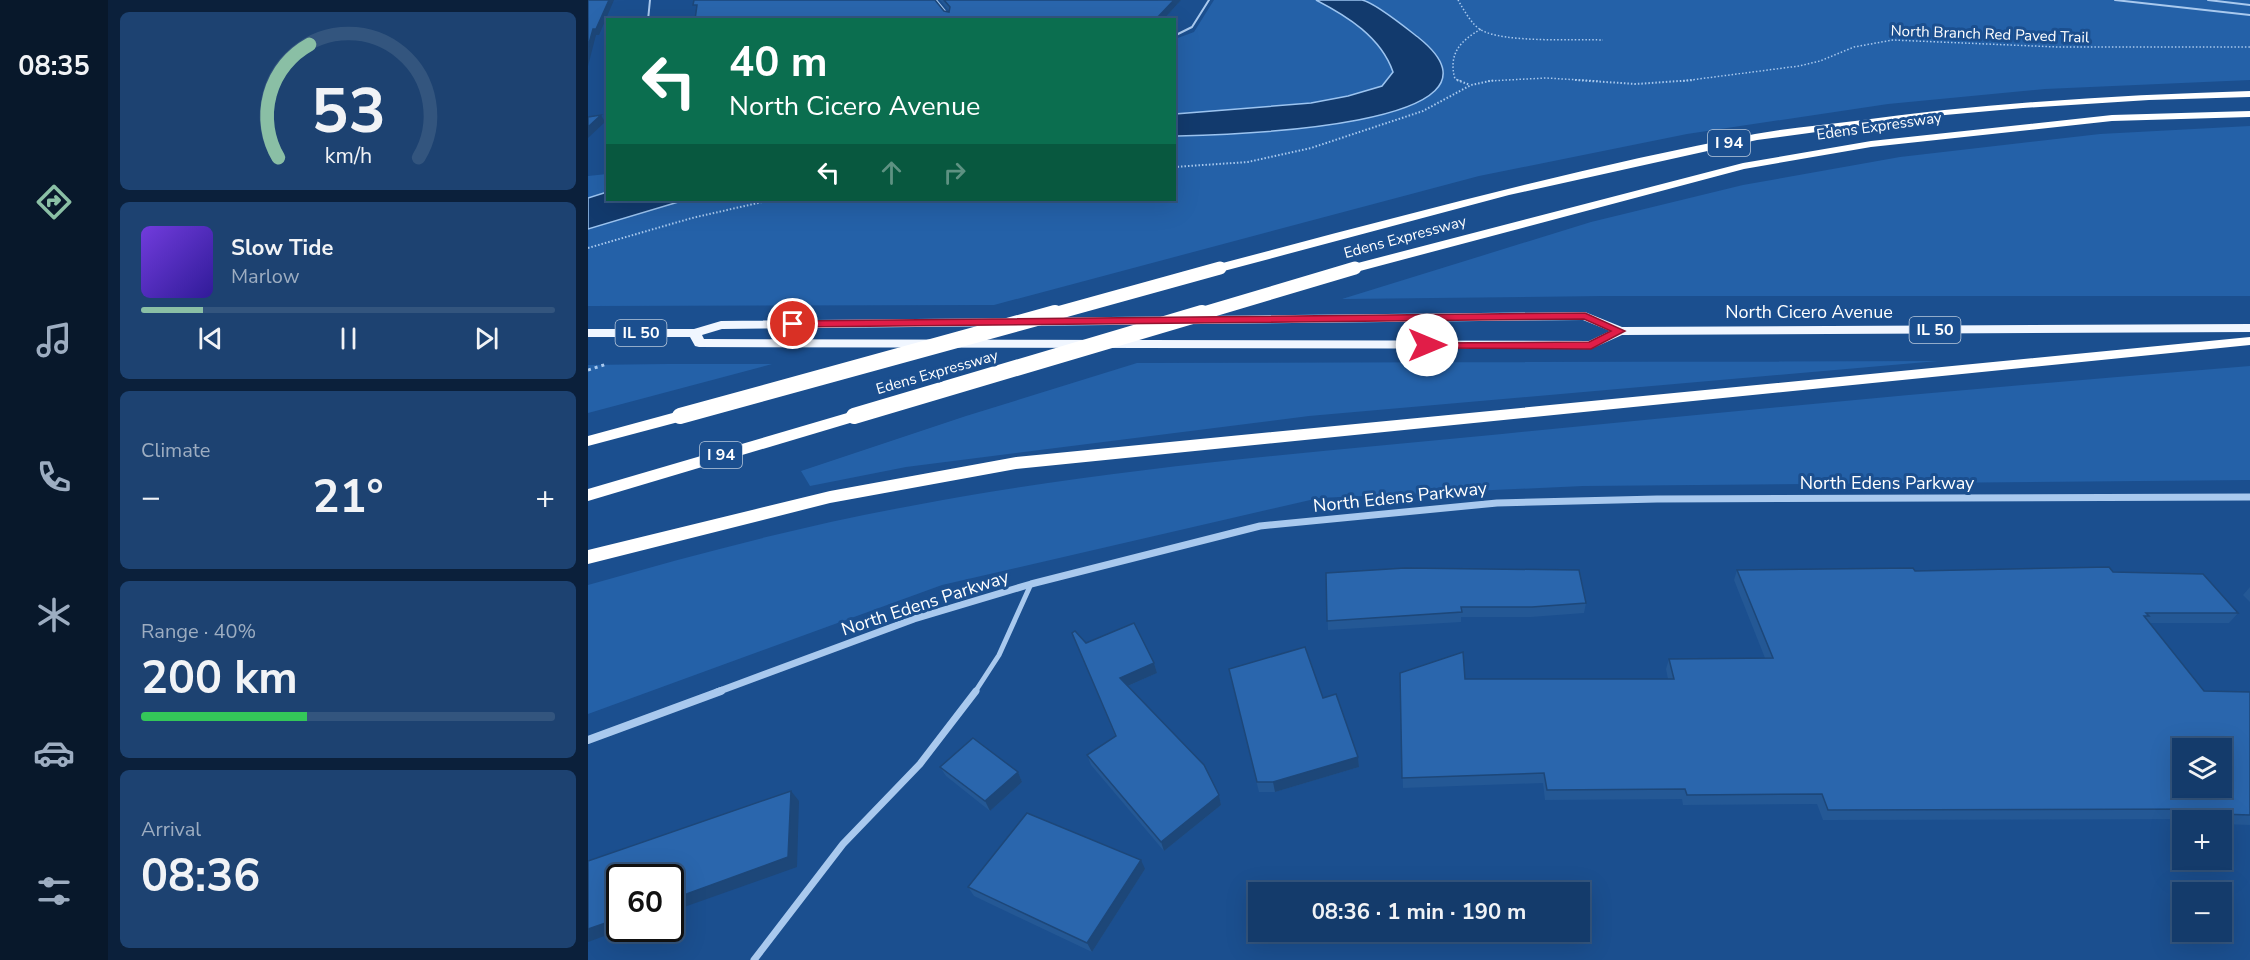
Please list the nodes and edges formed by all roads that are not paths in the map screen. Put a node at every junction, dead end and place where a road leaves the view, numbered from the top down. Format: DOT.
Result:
graph roads {
  1 [pos="650,0"];
  2 [pos="936,0"];
  3 [pos="1209,0"];
  4 [pos="2115,0"];
  5 [pos="2208,0"];
  6 [pos="2250,5"];
  7 [pos="2250,15"];
  8 [pos="949,16"];
  9 [pos="648,18"];
  10 [pos="1176,35"];
  11 [pos="2250,94"];
  12 [pos="2250,114"];
  13 [pos="2250,328"];
  14 [pos="1620,331"];
  15 [pos="588,333"];
  16 [pos="695,333"];
  17 [pos="2250,340"];
  18 [pos="588,441"];
  19 [pos="588,495"];
  20 [pos="2250,497"];
  21 [pos="588,557"];
  22 [pos="1031,584"];
  23 [pos="588,740"];
  24 [pos="754,960"];
  1 -- 9 [label="street"];
  2 -- 8 [label="street"];
  3 -- 10 [label="street"];
  4 -- 7 [label="lane"];
  5 -- 6 [label="lane"];
  11 -- 18 [label="highway, Edens Expressway / I 94, bridge"];
  12 -- 19 [label="highway, Edens Expressway / I 94, bridge"];
  13 -- 14 [label="main road, North Cicero Avenue / IL 50"];
  14 -- 16 [label="main road, North Cicero Avenue / IL 50"];
  14 -- 16 [label="main road, North Cicero Avenue / IL 50"];
  15 -- 16 [label="main road, North Cicero Avenue / IL 50"];
  17 -- 21 [label="highway"];
  20 -- 22 [label="street, North Edens Parkway"];
  22 -- 23 [label="street, North Edens Parkway"];
  22 -- 24 [label="lane"];
}
